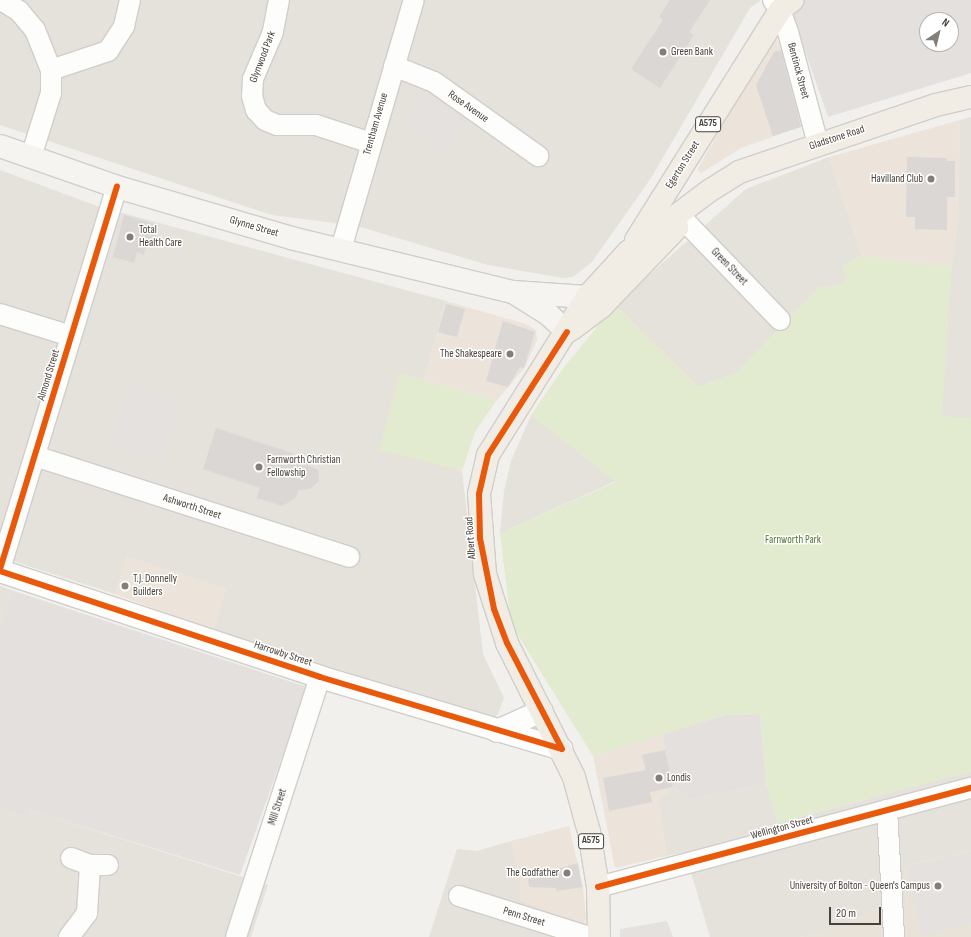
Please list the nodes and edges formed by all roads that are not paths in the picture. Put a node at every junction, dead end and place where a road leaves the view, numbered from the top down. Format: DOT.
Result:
graph roads {
  1 [pos="1,0"];
  2 [pos="130,0"];
  3 [pos="279,0"];
  4 [pos="414,0"];
  5 [pos="782,3"];
  6 [pos="394,66"];
  7 [pos="52,70"];
  8 [pos="971,97"];
  9 [pos="371,143"];
  10 [pos="818,144"];
  11 [pos="0,146"];
  12 [pos="538,156"];
  13 [pos="30,157"];
  14 [pos="117,187"];
  15 [pos="681,217"];
  16 [pos="342,249"];
  17 [pos="628,252"];
  18 [pos="513,292"];
  19 [pos="587,297"];
  20 [pos="0,314"];
  21 [pos="780,320"];
  22 [pos="567,332"];
  23 [pos="71,336"];
  24 [pos="35,456"];
  25 [pos="348,557"];
  26 [pos="0,570"];
  27 [pos="320,678"];
  28 [pos="542,711"];
  29 [pos="497,731"];
  30 [pos="562,749"];
  31 [pos="971,788"];
  32 [pos="887,810"];
  33 [pos="72,858"];
  34 [pos="598,887"];
  35 [pos="459,896"];
  36 [pos="69,937"];
  37 [pos="236,937"];
  38 [pos="590,937"];
  39 [pos="599,937"];
  40 [pos="894,937"];
  1 -- 7 [label="street"];
  2 -- 7 [label="street"];
  3 -- 9 [label="street, Glynwood Park"];
  4 -- 6 [label="street, Trentham Avenue"];
  5 -- 10 [label="street, Bentinck Street"];
  5 -- 17 [label="main road, Egerton Street / A575"];
  6 -- 9 [label="street, Trentham Avenue"];
  6 -- 12 [label="street, Rose Avenue"];
  7 -- 13 [label="street"];
  8 -- 10 [label="main road, Gladstone Road / A575"];
  9 -- 16 [label="street, Trentham Avenue"];
  10 -- 15 [label="main road, Gladstone Road / A575"];
  11 -- 13 [label="main road, Glynne Street"];
  13 -- 14 [label="main road, Glynne Street"];
  14 -- 16 [label="main road, Glynne Street"];
  14 -- 23 [label="street, Almond Street"];
  15 -- 17 [label="main road, Gladstone Road / A575"];
  15 -- 21 [label="street, Green Street"];
  15 -- 22 [label="main road, Gladstone Road / A575"];
  16 -- 18 [label="main road, Glynne Street"];
  17 -- 19 [label="main road, A575"];
  18 -- 19 [label="main road, Glynne Street"];
  18 -- 22 [label="main road, Glynne Street"];
  19 -- 22 [label="main road, A575"];
  20 -- 23 [label="street"];
  22 -- 28 [label="main road, Albert Road / A575"];
  23 -- 24 [label="street, Almond Street"];
  24 -- 25 [label="street, Ashworth Street"];
  24 -- 26 [label="street, Almond Street"];
  26 -- 27 [label="street, Harrowby Street"];
  27 -- 29 [label="street, Harrowby Street"];
  27 -- 37 [label="street, Mill Street"];
  28 -- 29 [label="street"];
  28 -- 30 [label="main road, Albert Road / A575"];
  29 -- 30 [label="street, Harrowby Street"];
  30 -- 34 [label="main road, Albert Road / A575"];
  31 -- 32 [label="street, Wellington Street"];
  32 -- 34 [label="street, Wellington Street"];
  32 -- 40 [label="street"];
  33 -- 36 [label="street"];
  34 -- 39 [label="main road, Albert Road / A575"];
  35 -- 38 [label="street, Penn Street"];
}
